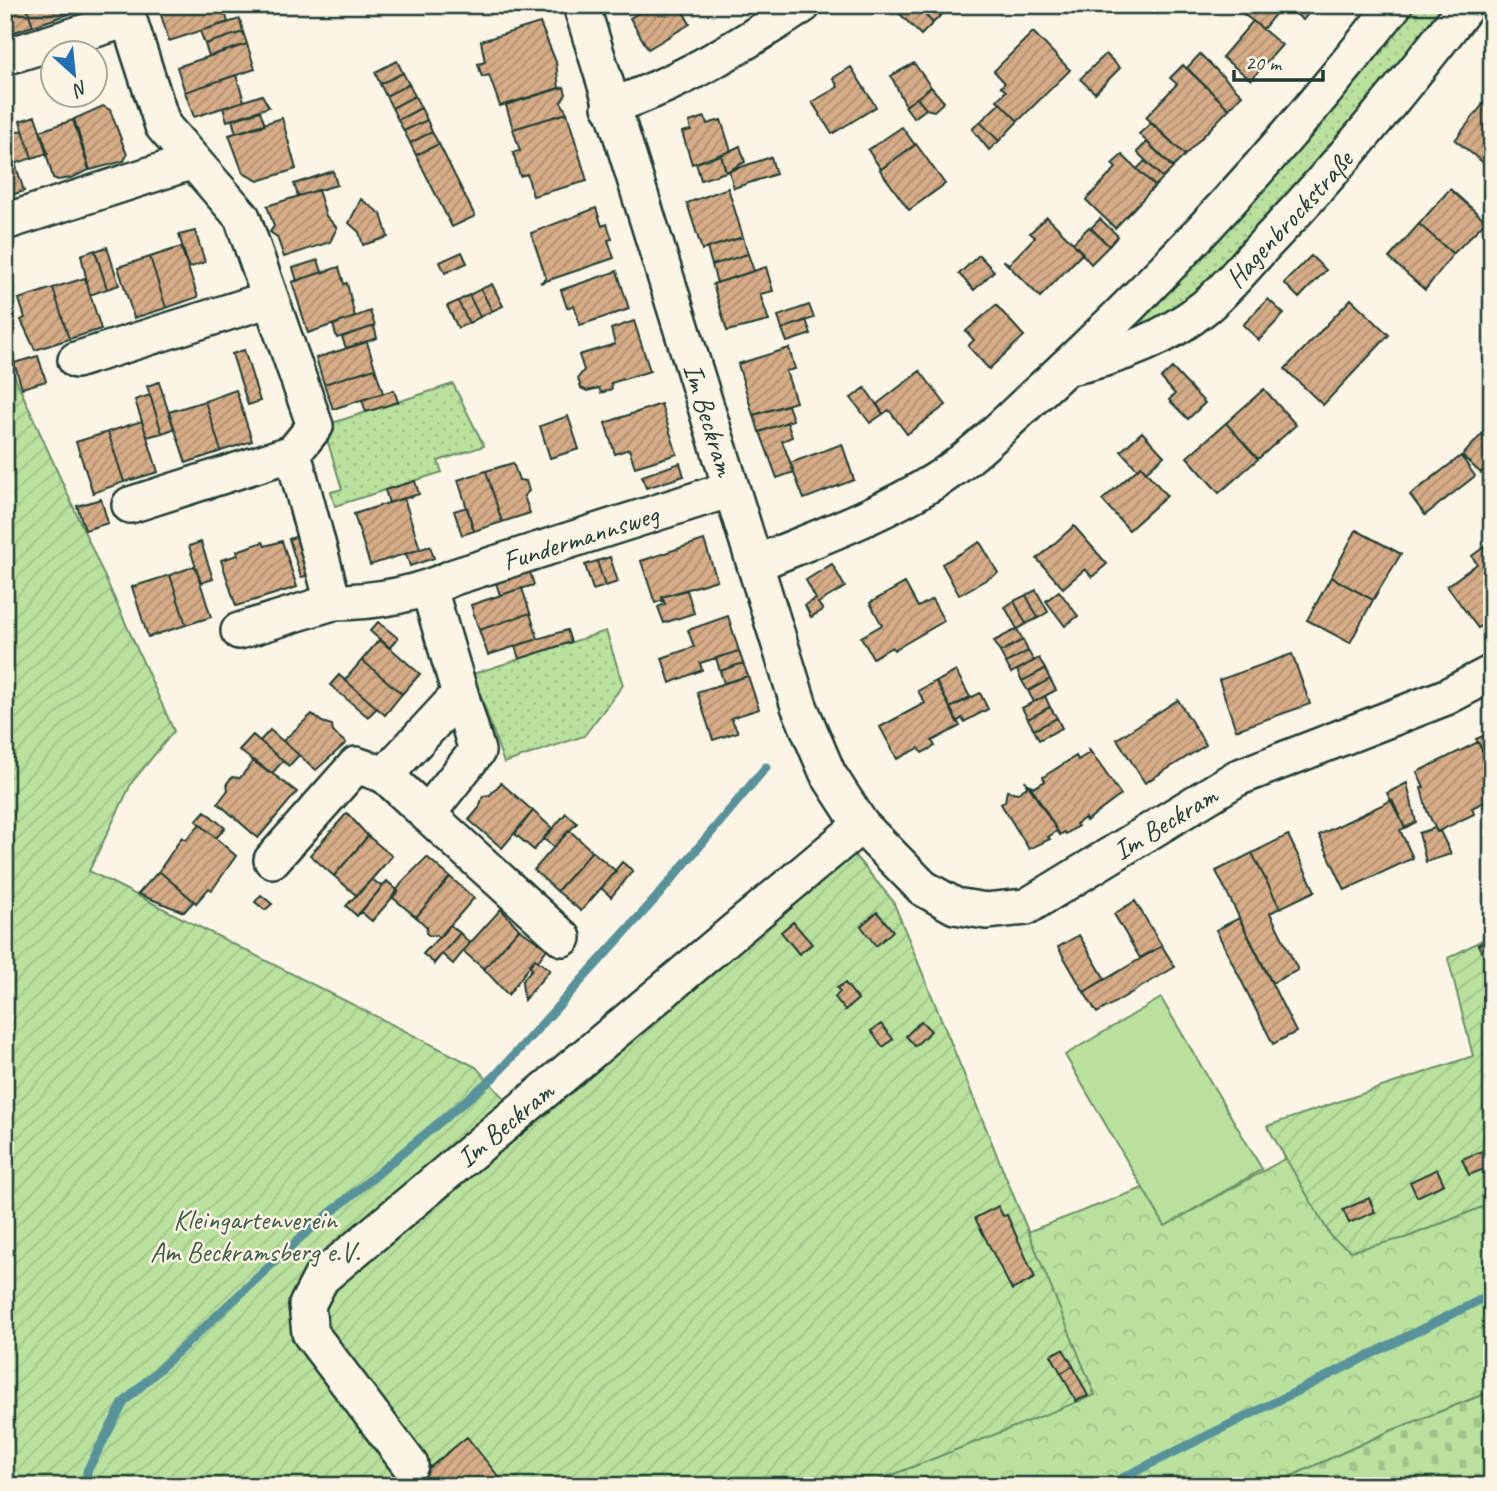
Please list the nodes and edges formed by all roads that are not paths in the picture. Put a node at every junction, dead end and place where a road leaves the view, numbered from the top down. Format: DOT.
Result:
graph roads {
  1 [pos="581,5"];
  2 [pos="803,5"];
  3 [pos="1394,5"];
  4 [pos="1468,5"];
  5 [pos="126,12"];
  6 [pos="5,57"];
  7 [pos="610,106"];
  8 [pos="192,161"];
  9 [pos="5,222"];
  10 [pos="270,299"];
  11 [pos="76,360"];
  12 [pos="1065,368"];
  13 [pos="293,453"];
  14 [pos="731,489"];
  15 [pos="130,505"];
  16 [pos="757,563"];
  17 [pos="429,589"];
  18 [pos="333,602"];
  19 [pos="239,631"];
  20 [pos="1492,673"];
  21 [pos="460,694"];
  22 [pos="385,775"];
  23 [pos="427,814"];
  24 [pos="861,825"];
  25 [pos="272,860"];
  26 [pos="563,937"];
  27 [pos="410,1465"];
  1 -- 7 [label="street, Im Beckram"];
  2 -- 7 [label="street"];
  3 -- 12 [label="street, Hagenbrockstraße"];
  4 -- 12 [label="street, Hagenbrockstraße"];
  5 -- 6 [label="street"];
  5 -- 8 [label="street"];
  7 -- 14 [label="street, Im Beckram"];
  8 -- 9 [label="street"];
  8 -- 10 [label="street"];
  10 -- 11 [label="street"];
  10 -- 13 [label="street"];
  12 -- 16 [label="street, Hagenbrockstraße"];
  13 -- 15 [label="street"];
  13 -- 18 [label="street"];
  14 -- 16 [label="street, Im Beckram"];
  14 -- 17 [label="street, Fundermannsweg"];
  16 -- 24 [label="street, Im Beckram"];
  17 -- 18 [label="street, Fundermannsweg"];
  17 -- 21 [label="street"];
  18 -- 19 [label="street, Fundermannsweg"];
  20 -- 24 [label="street, Im Beckram"];
  21 -- 22 [label="street"];
  21 -- 23 [label="street"];
  22 -- 23 [label="street"];
  22 -- 25 [label="street"];
  23 -- 26 [label="street"];
  24 -- 27 [label="street, Im Beckram"];
}
